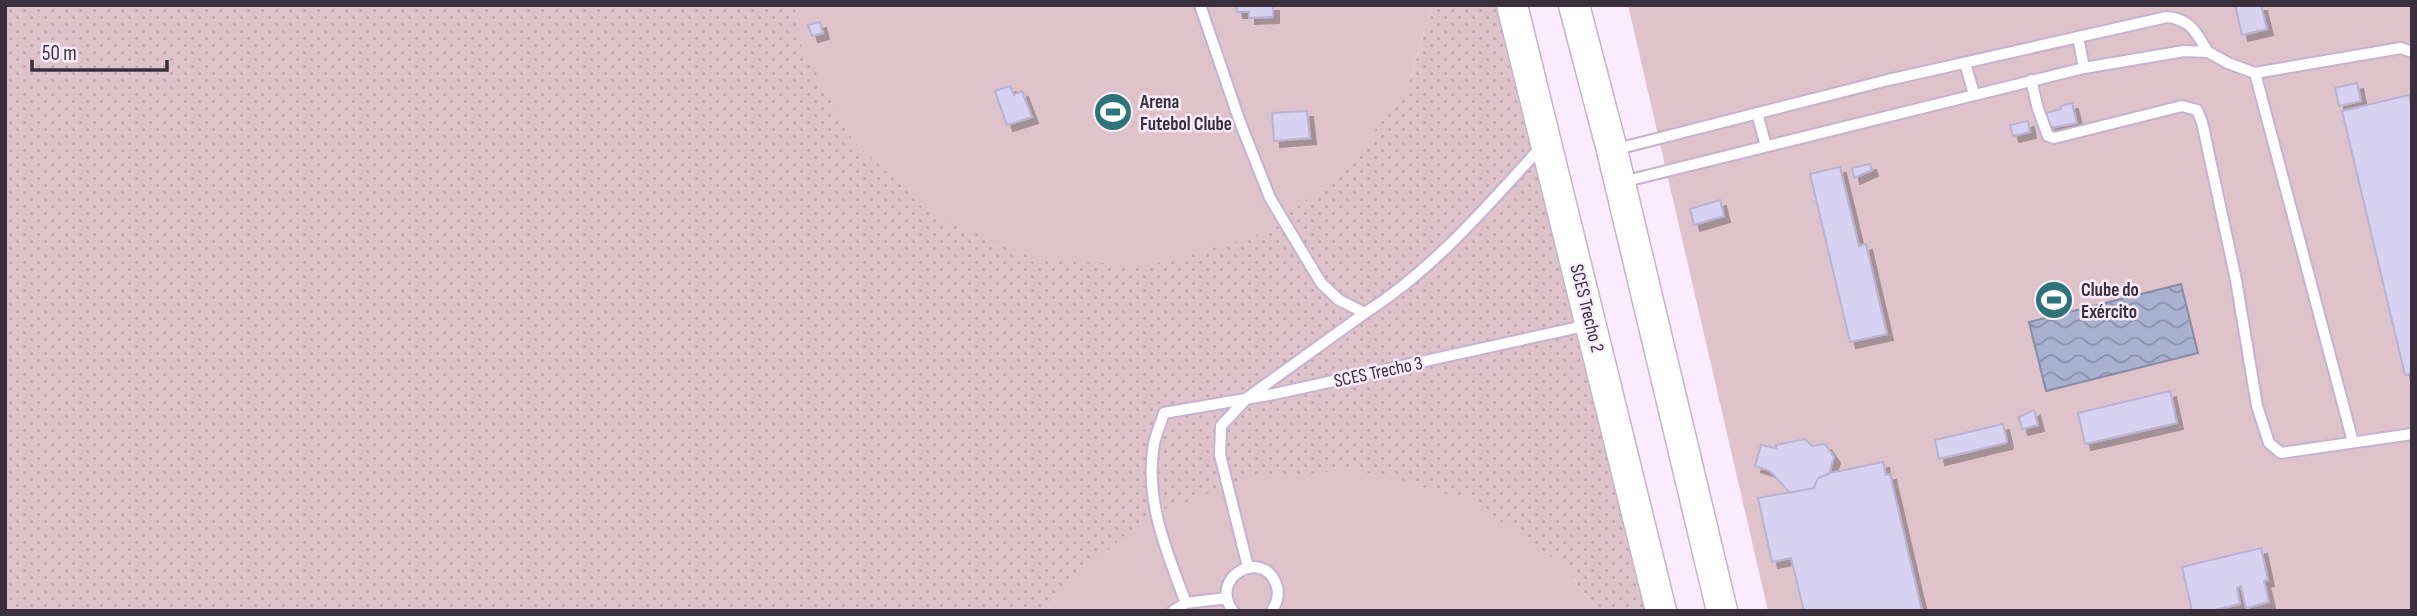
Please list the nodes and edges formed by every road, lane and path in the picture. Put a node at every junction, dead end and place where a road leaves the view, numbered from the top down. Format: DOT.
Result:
graph roads {
  1 [pos="1200,5"];
  2 [pos="1512,5"];
  3 [pos="1574,5"];
  4 [pos="2078,37"];
  5 [pos="2208,52"];
  6 [pos="2412,52"];
  7 [pos="1965,63"];
  8 [pos="2084,68"];
  9 [pos="2255,73"];
  10 [pos="2031,80"];
  11 [pos="1974,94"];
  12 [pos="1758,113"];
  13 [pos="1547,141"];
  14 [pos="1766,146"];
  15 [pos="1612,150"];
  16 [pos="1619,183"];
  17 [pos="1365,313"];
  18 [pos="1592,325"];
  19 [pos="1247,398"];
  20 [pos="2412,433"];
  21 [pos="2353,442"];
  22 [pos="1248,567"];
  23 [pos="1227,598"];
  24 [pos="1186,603"];
  25 [pos="1173,611"];
  26 [pos="1233,611"];
  27 [pos="1272,611"];
  28 [pos="1661,611"];
  29 [pos="1723,611"];
  1 -- 17 [label="lane"];
  2 -- 13 [label="main road, SCES Trecho 2"];
  3 -- 15 [label="main road"];
  4 -- 5 [label="lane"];
  4 -- 7 [label="lane"];
  4 -- 8 [label="lane"];
  5 -- 8 [label="lane"];
  5 -- 9 [label="lane"];
  6 -- 9 [label="lane"];
  7 -- 11 [label="lane"];
  7 -- 12 [label="lane"];
  8 -- 10 [label="lane"];
  9 -- 21 [label="lane"];
  10 -- 11 [label="lane"];
  10 -- 21 [label="lane"];
  11 -- 14 [label="lane"];
  12 -- 14 [label="lane"];
  12 -- 15 [label="lane"];
  13 -- 17 [label="lane"];
  13 -- 18 [label="main road, SCES Trecho 2"];
  14 -- 16 [label="lane"];
  15 -- 16 [label="main road"];
  16 -- 29 [label="main road"];
  17 -- 19 [label="lane"];
  18 -- 19 [label="lane, SCES Trecho 3"];
  18 -- 28 [label="main road, SCES Trecho 2"];
  19 -- 22 [label="lane"];
  19 -- 24 [label="lane, SCES Trecho 3"];
  20 -- 21 [label="lane"];
  22 -- 23 [label="lane"];
  22 -- 27 [label="lane"];
  23 -- 24 [label="lane"];
  23 -- 26 [label="lane"];
  24 -- 25 [label="lane"];
}
